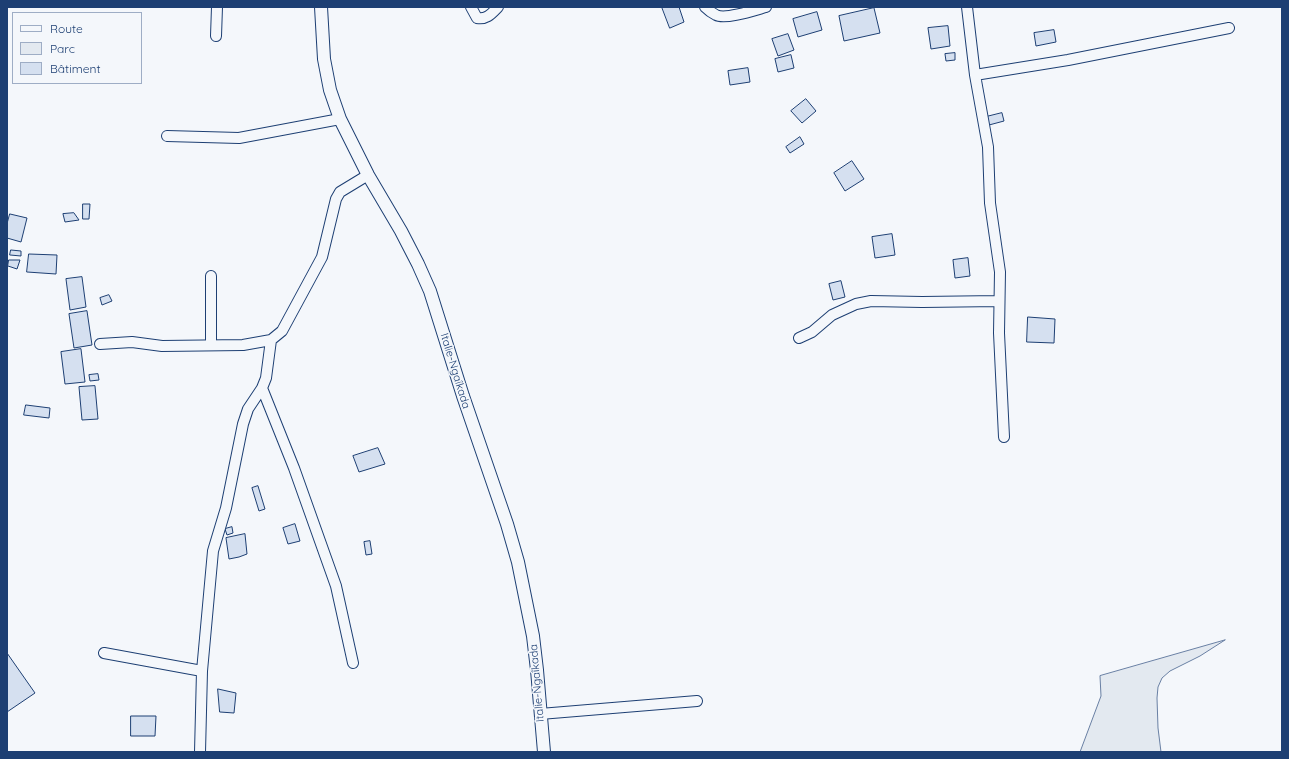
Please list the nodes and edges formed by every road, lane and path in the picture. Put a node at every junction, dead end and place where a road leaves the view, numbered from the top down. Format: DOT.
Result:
graph roads {
  1 [pos="217,7"];
  2 [pos="321,7"];
  3 [pos="470,7"];
  4 [pos="498,7"];
  5 [pos="705,7"];
  6 [pos="766,7"];
  7 [pos="967,7"];
  8 [pos="1229,28"];
  9 [pos="216,36"];
  10 [pos="976,75"];
  11 [pos="340,119"];
  12 [pos="167,136"];
  13 [pos="368,174"];
  14 [pos="211,276"];
  15 [pos="999,301"];
  16 [pos="799,338"];
  17 [pos="272,340"];
  18 [pos="100,344"];
  19 [pos="211,345"];
  20 [pos="262,388"];
  21 [pos="1004,437"];
  22 [pos="104,653"];
  23 [pos="353,663"];
  24 [pos="202,671"];
  25 [pos="697,701"];
  26 [pos="540,714"];
  27 [pos="200,752"];
  28 [pos="544,752"];
  1 -- 9 [label="street"];
  2 -- 11 [label="street, Italie-Ngaîkada"];
  3 -- 4 [label="street"];
  5 -- 6 [label="street"];
  7 -- 10 [label="street"];
  8 -- 10 [label="street"];
  10 -- 15 [label="street"];
  11 -- 12 [label="street"];
  11 -- 13 [label="street, Italie-Ngaîkada"];
  13 -- 17 [label="street"];
  13 -- 26 [label="street, Italie-Ngaîkada"];
  14 -- 19 [label="street"];
  15 -- 16 [label="street"];
  15 -- 21 [label="street"];
  17 -- 19 [label="street"];
  17 -- 20 [label="street"];
  18 -- 19 [label="street"];
  20 -- 23 [label="street"];
  20 -- 24 [label="street"];
  22 -- 24 [label="street"];
  24 -- 27 [label="street"];
  25 -- 26 [label="street"];
  26 -- 28 [label="street, Italie-Ngaîkada"];
}
